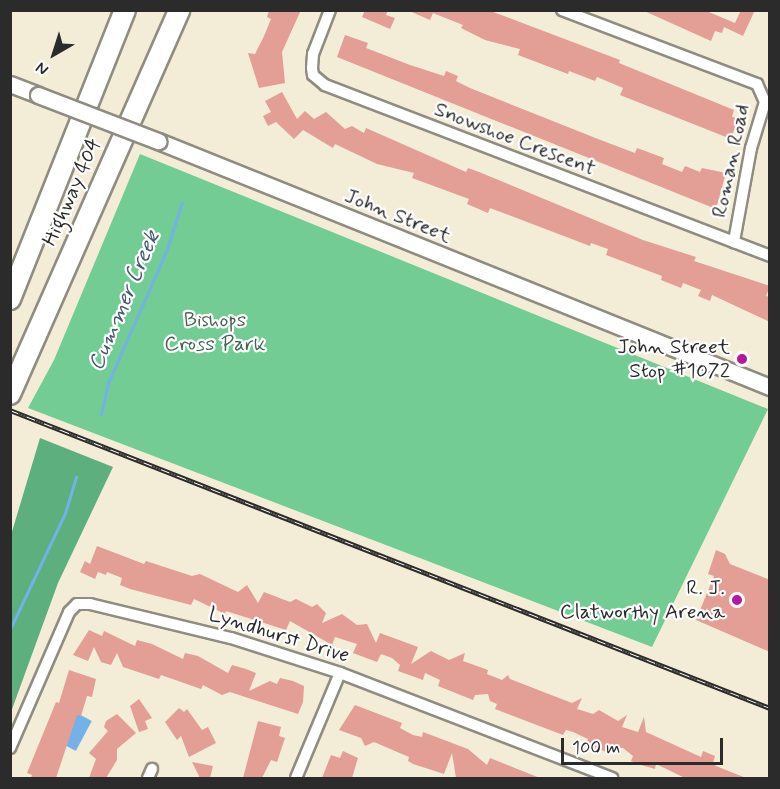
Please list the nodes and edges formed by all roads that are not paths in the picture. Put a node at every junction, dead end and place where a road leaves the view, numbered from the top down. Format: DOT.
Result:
graph roads {
  1 [pos="125,10"];
  2 [pos="179,10"];
  3 [pos="330,10"];
  4 [pos="562,10"];
  5 [pos="10,84"];
  6 [pos="734,242"];
  7 [pos="770,256"];
  8 [pos="10,299"];
  9 [pos="770,387"];
  10 [pos="10,394"];
  11 [pos="340,673"];
  12 [pos="10,748"];
  13 [pos="296,778"];
  14 [pos="612,778"];
  1 -- 8 [label="highway, Highway 404"];
  2 -- 10 [label="highway, Highway 404"];
  3 -- 6 [label="street, Snowshoe Crescent"];
  4 -- 6 [label="street, Roman Road"];
  5 -- 9 [label="main road, John Street, bridge"];
  6 -- 7 [label="street, Snowshoe Crescent"];
  11 -- 12 [label="street, Lyndhurst Drive"];
  11 -- 13 [label="street"];
  11 -- 14 [label="street, Lyndhurst Drive"];
}
